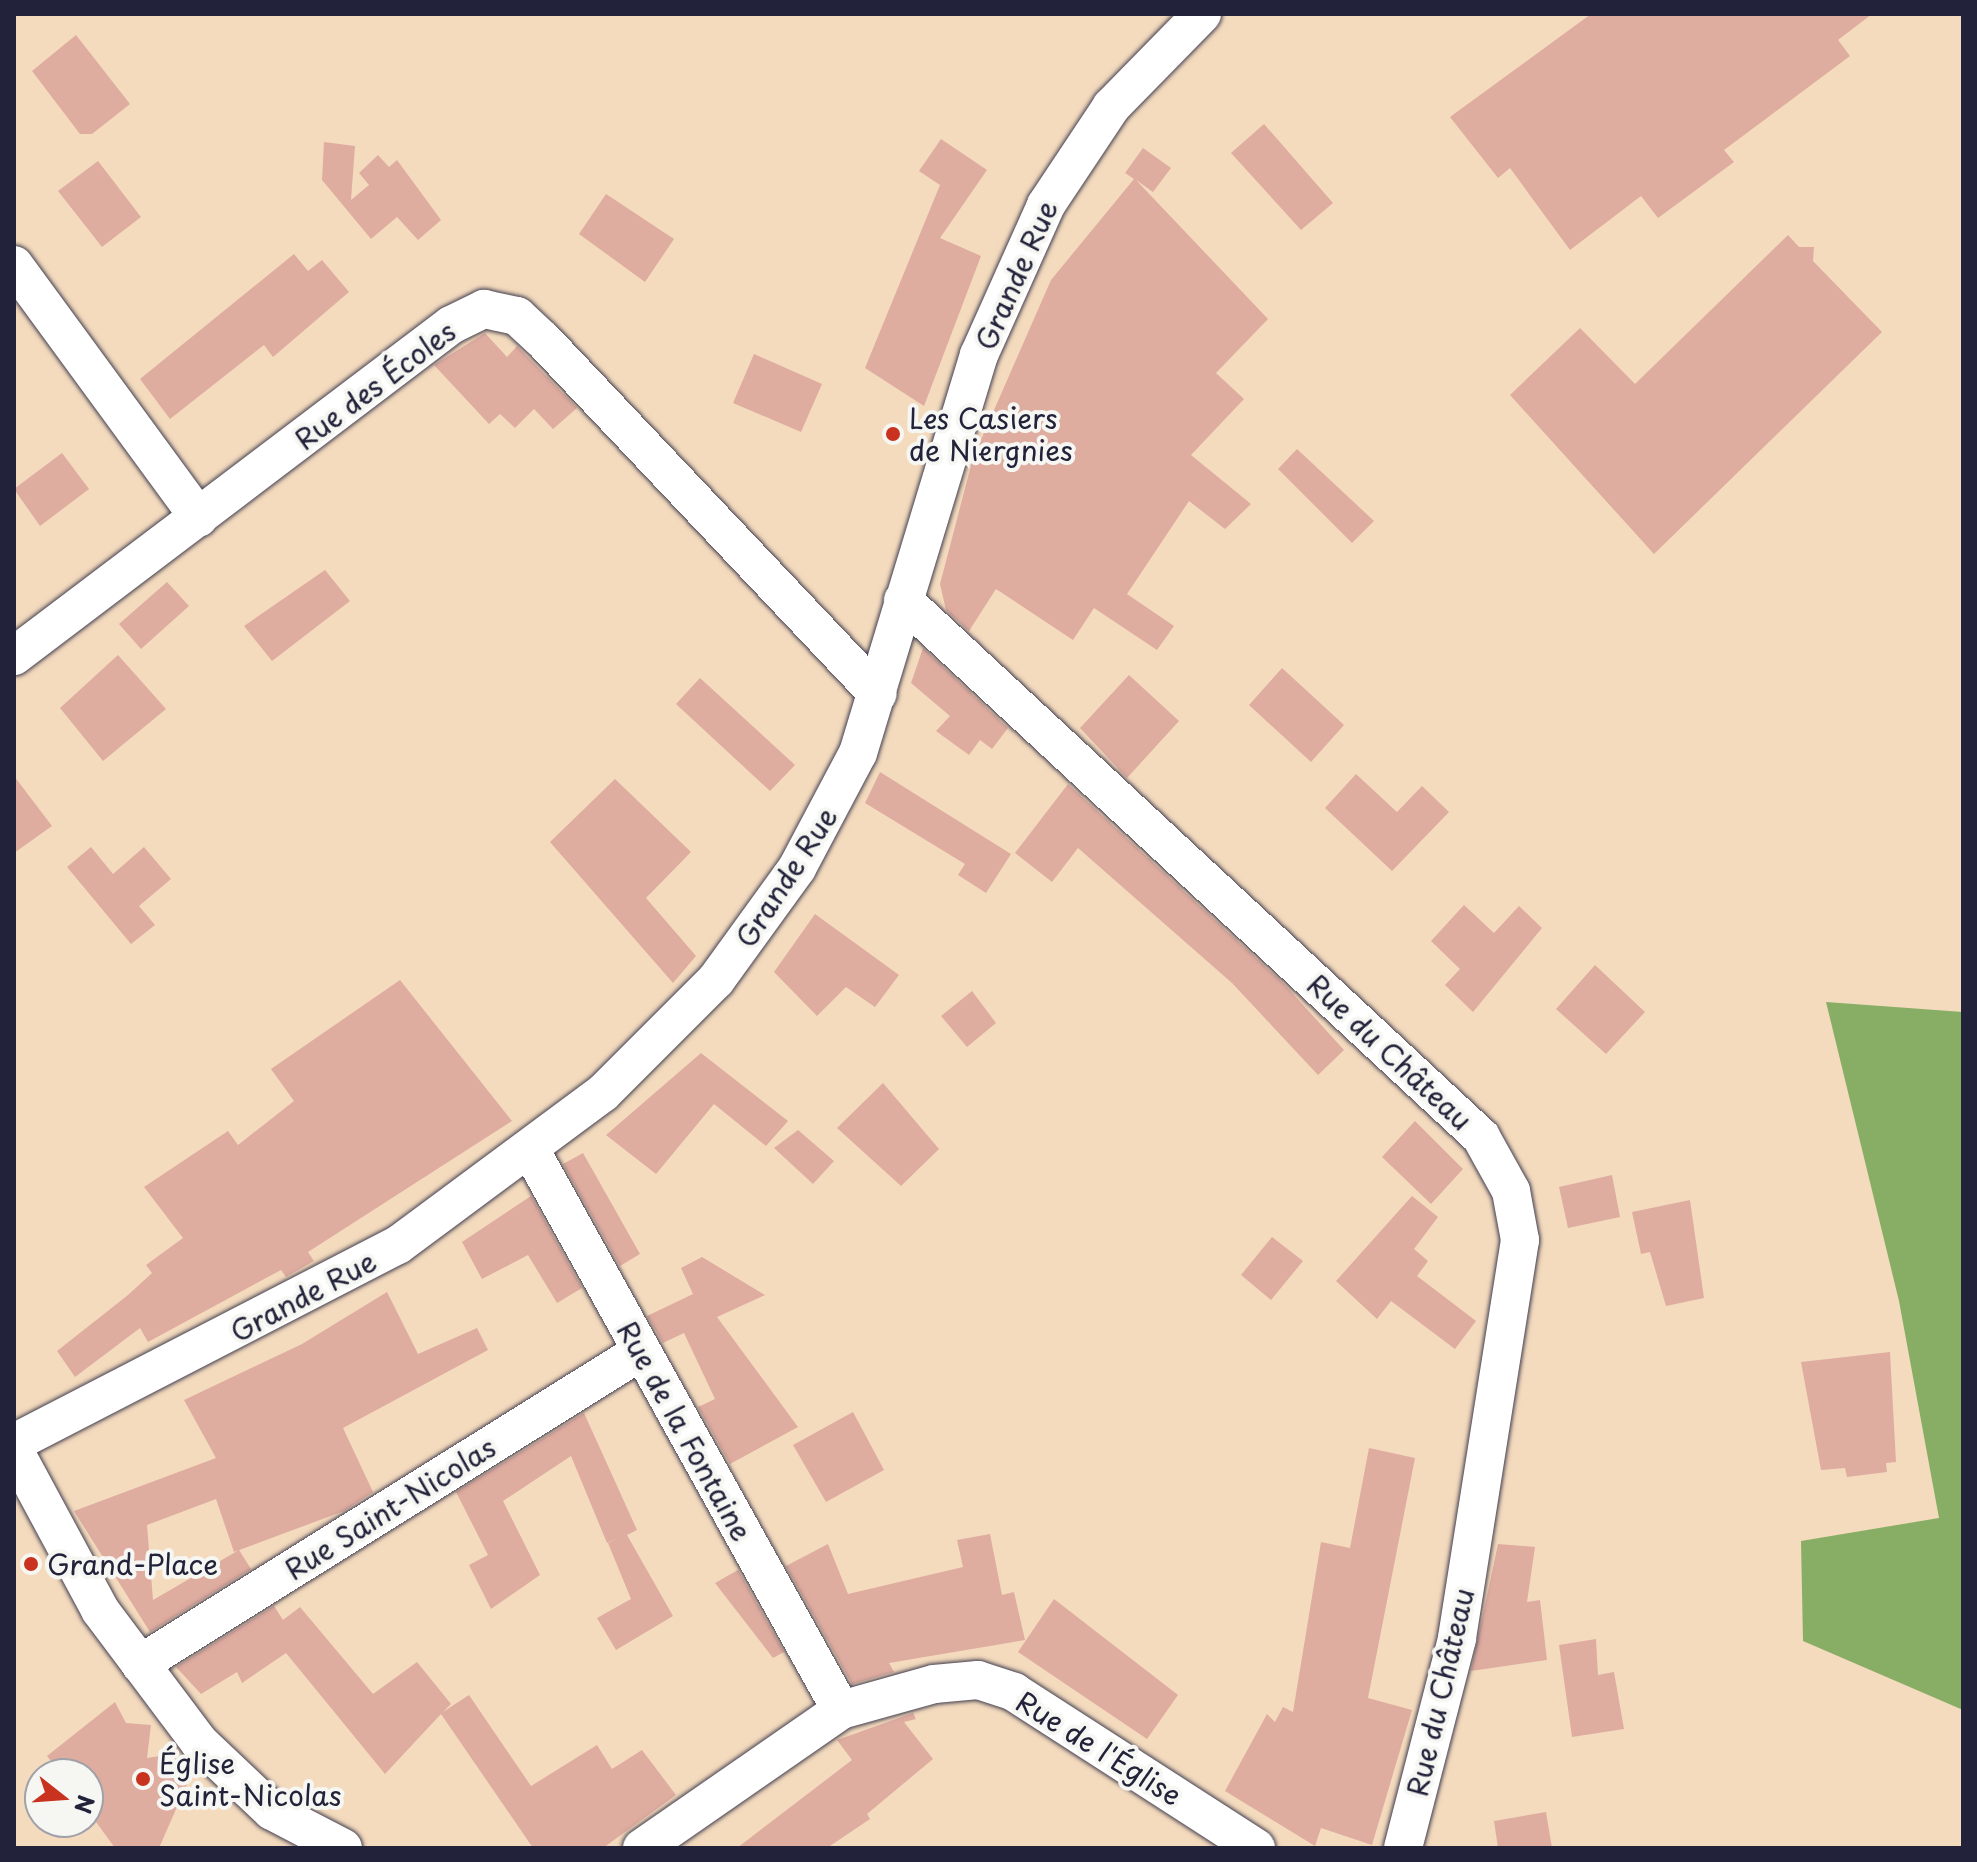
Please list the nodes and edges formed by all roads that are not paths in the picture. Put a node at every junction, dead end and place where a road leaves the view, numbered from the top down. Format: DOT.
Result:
graph roads {
  1 [pos="1202,14"];
  2 [pos="14,265"];
  3 [pos="199,518"];
  4 [pos="903,600"];
  5 [pos="14,656"];
  6 [pos="878,694"];
  7 [pos="531,1151"];
  8 [pos="640,1352"];
  9 [pos="14,1443"];
  10 [pos="14,1450"];
  11 [pos="140,1664"];
  12 [pos="841,1710"];
  13 [pos="288,1837"];
  14 [pos="343,1848"];
  15 [pos="642,1848"];
  16 [pos="1256,1848"];
  17 [pos="1403,1848"];
  1 -- 4 [label="street, Grande Rue"];
  2 -- 3 [label="street"];
  3 -- 5 [label="street, Rue des Écoles"];
  3 -- 6 [label="street, Rue des Écoles"];
  4 -- 6 [label="street, Grande Rue"];
  4 -- 17 [label="street, Rue du Château"];
  6 -- 7 [label="street, Grande Rue"];
  7 -- 8 [label="street, Rue de la Fontaine"];
  7 -- 9 [label="street, Grande Rue"];
  8 -- 11 [label="street, Rue Saint-Nicolas"];
  8 -- 12 [label="street, Rue de la Fontaine"];
  10 -- 11 [label="street"];
  11 -- 13 [label="street"];
  12 -- 15 [label="street, Rue de l'Église"];
  12 -- 16 [label="street, Rue de l'Église"];
  13 -- 14 [label="street"];
}
